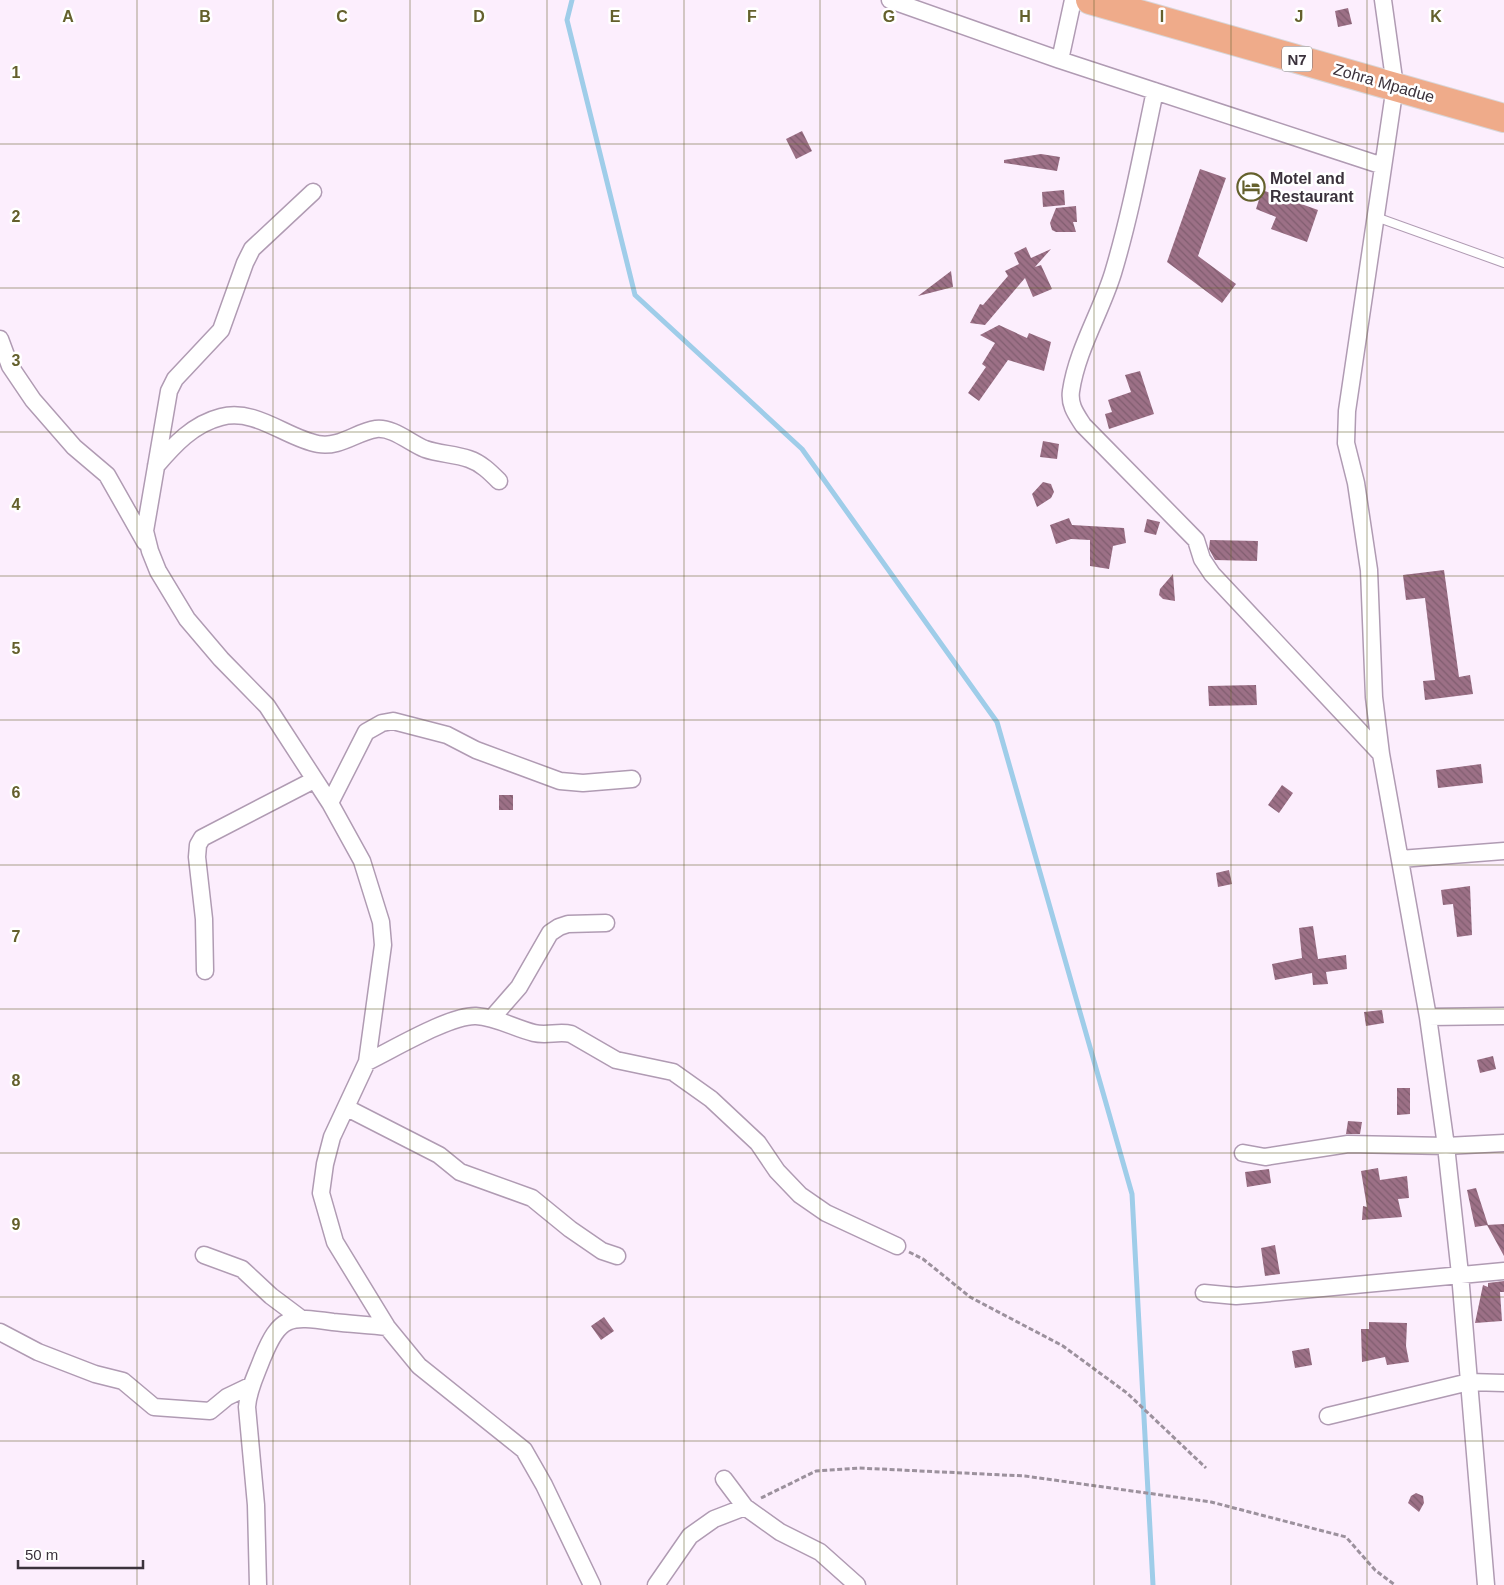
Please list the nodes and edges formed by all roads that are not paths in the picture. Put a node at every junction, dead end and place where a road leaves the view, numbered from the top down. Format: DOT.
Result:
graph roads {
  1 [pos="890,0"];
  2 [pos="1073,0"];
  3 [pos="1090,0"];
  4 [pos="1383,0"];
  5 [pos="1060,60"];
  6 [pos="1395,86"];
  7 [pos="1155,91"];
  8 [pos="1504,118"];
  9 [pos="1383,166"];
  10 [pos="313,192"];
  11 [pos="1376,217"];
  12 [pos="1504,263"];
  13 [pos="0,339"];
  14 [pos="154,468"];
  15 [pos="499,481"];
  16 [pos="150,551"];
  17 [pos="1382,754"];
  18 [pos="632,779"];
  19 [pos="314,780"];
  20 [pos="330,803"];
  21 [pos="1504,851"];
  22 [pos="1400,859"];
  23 [pos="606,923"];
  24 [pos="205,971"];
  25 [pos="1504,1016"];
  26 [pos="1428,1017"];
  27 [pos="492,1018"];
  28 [pos="367,1062"];
  29 [pos="347,1108"];
  30 [pos="1504,1143"];
  31 [pos="1446,1146"];
  32 [pos="1243,1153"];
  33 [pos="897,1246"];
  34 [pos="204,1255"];
  35 [pos="617,1256"];
  36 [pos="1504,1271"];
  37 [pos="1460,1274"];
  38 [pos="1204,1293"];
  39 [pos="299,1317"];
  40 [pos="387,1326"];
  41 [pos="0,1332"];
  42 [pos="1469,1382"];
  43 [pos="1504,1383"];
  44 [pos="252,1385"];
  45 [pos="1328,1416"];
  46 [pos="724,1479"];
  47 [pos="745,1506"];
  48 [pos="258,1585"];
  49 [pos="592,1585"];
  50 [pos="656,1585"];
  51 [pos="857,1585"];
  52 [pos="1486,1585"];
  1 -- 5 [label="street"];
  2 -- 5 [label="street"];
  3 -- 6 [label="highway, Zohra Mpadue / N7"];
  4 -- 6 [label="street"];
  5 -- 7 [label="street"];
  6 -- 8 [label="highway, Zohra Mpadue / N7"];
  6 -- 9 [label="street"];
  7 -- 9 [label="street"];
  7 -- 17 [label="street"];
  9 -- 11 [label="street"];
  10 -- 14 [label="street"];
  11 -- 12 [label="lane"];
  11 -- 17 [label="street"];
  13 -- 16 [label="street"];
  14 -- 15 [label="street"];
  14 -- 16 [label="street"];
  16 -- 19 [label="street"];
  17 -- 22 [label="street"];
  18 -- 20 [label="street"];
  19 -- 20 [label="street"];
  19 -- 24 [label="street"];
  20 -- 28 [label="street"];
  21 -- 22 [label="street"];
  22 -- 26 [label="street"];
  23 -- 27 [label="street"];
  25 -- 26 [label="street"];
  26 -- 31 [label="street"];
  27 -- 28 [label="street"];
  27 -- 33 [label="street"];
  28 -- 29 [label="street"];
  29 -- 35 [label="street"];
  29 -- 40 [label="street"];
  30 -- 31 [label="street"];
  31 -- 32 [label="street"];
  31 -- 37 [label="street"];
  34 -- 39 [label="street"];
  36 -- 37 [label="street"];
  37 -- 38 [label="street"];
  37 -- 42 [label="street"];
  39 -- 40 [label="street"];
  39 -- 44 [label="street"];
  40 -- 49 [label="street"];
  41 -- 44 [label="street"];
  42 -- 43 [label="street"];
  42 -- 45 [label="street"];
  42 -- 52 [label="street"];
  44 -- 48 [label="street"];
  46 -- 47 [label="street"];
  47 -- 50 [label="street"];
  47 -- 51 [label="street"];
}
